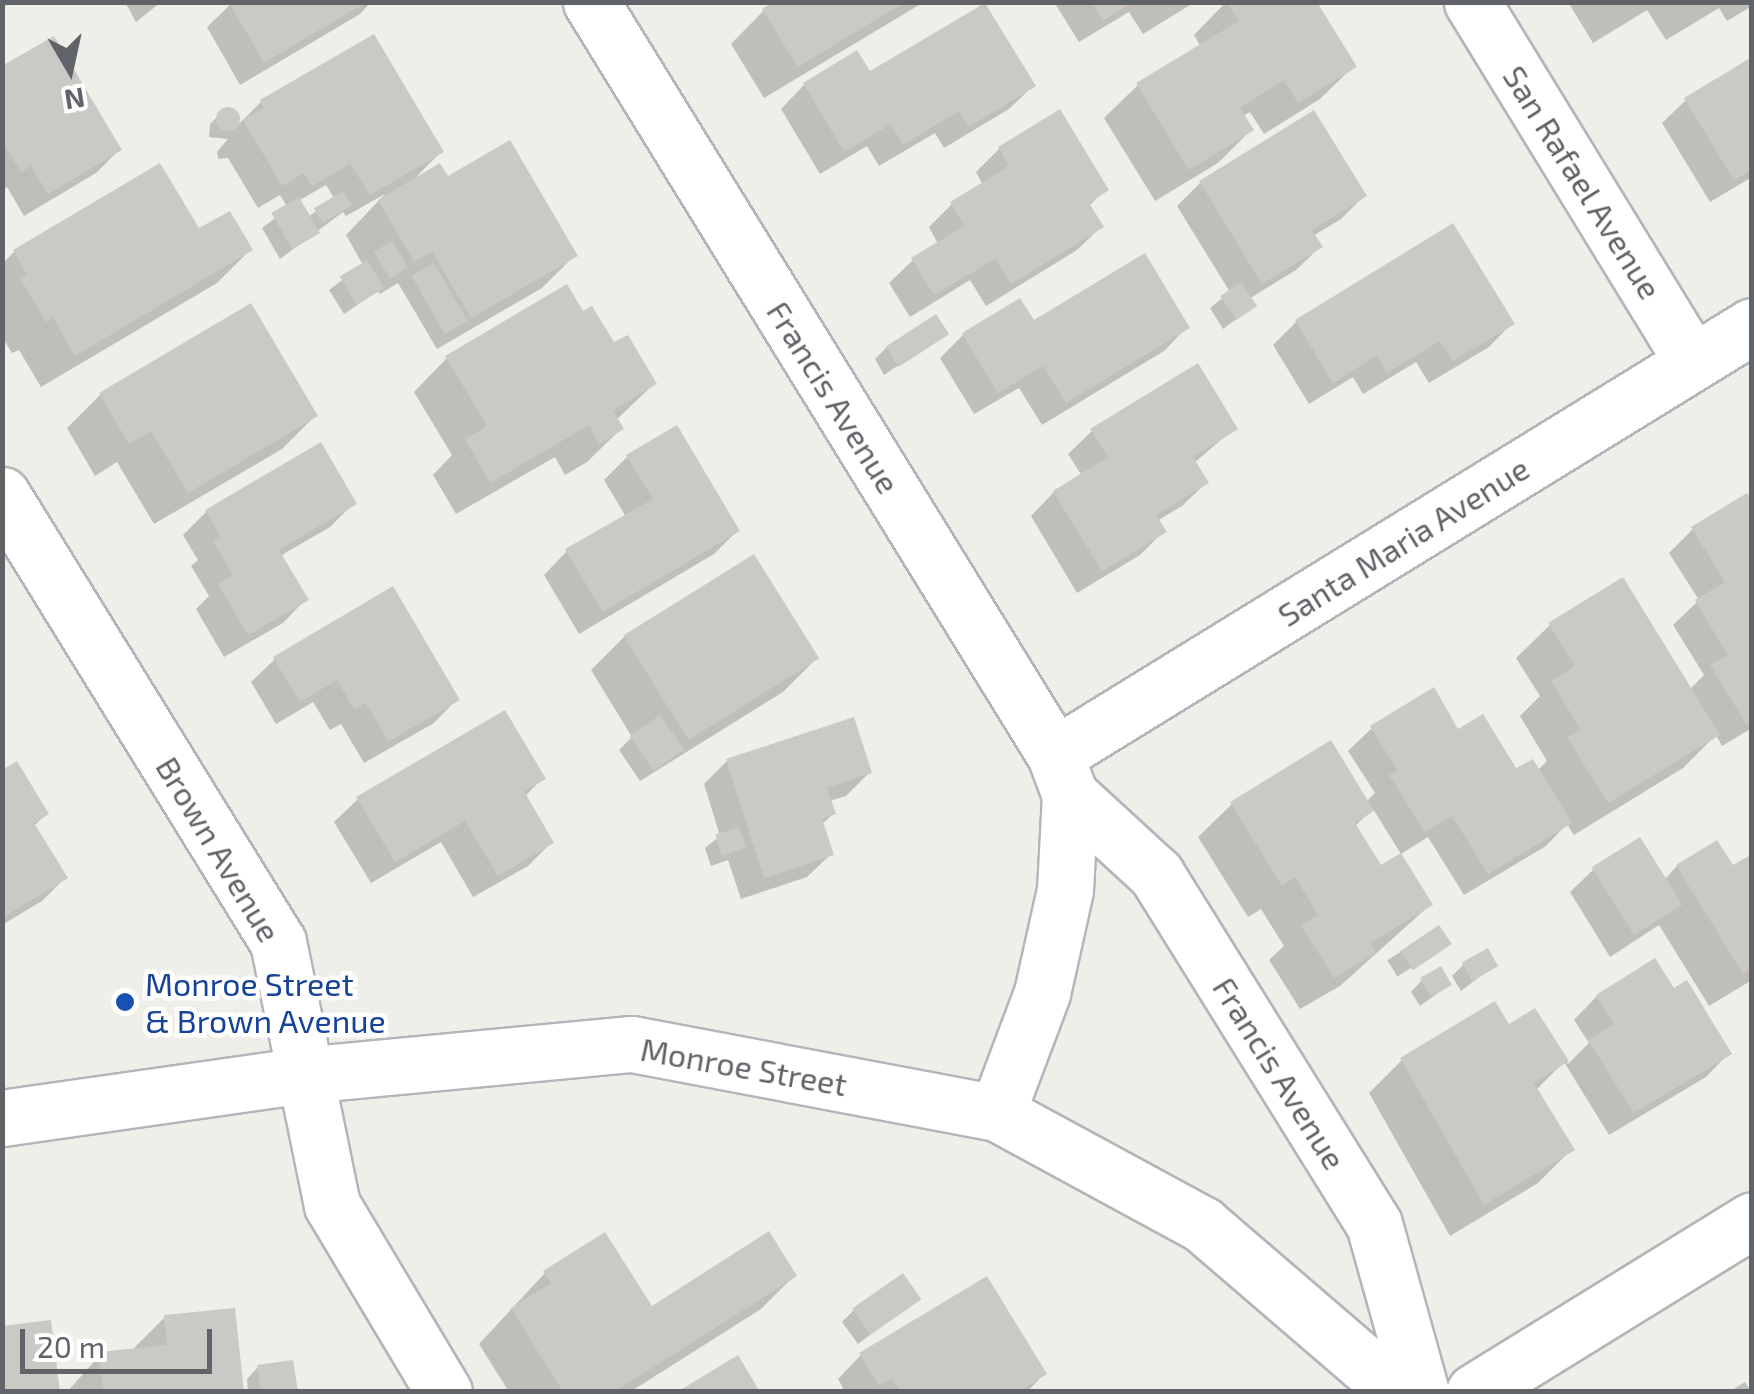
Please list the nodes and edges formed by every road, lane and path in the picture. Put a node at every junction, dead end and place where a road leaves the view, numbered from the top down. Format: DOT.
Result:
graph roads {
  1 [pos="591,2"];
  2 [pos="1472,2"];
  3 [pos="1752,326"];
  4 [pos="1693,362"];
  5 [pos="2,494"];
  6 [pos="1062,775"];
  7 [pos="303,1076"];
  8 [pos="997,1113"];
  9 [pos="2,1118"];
  10 [pos="1752,1220"];
  11 [pos="444,1392"];
  12 [pos="1397,1392"];
  13 [pos="1422,1392"];
  14 [pos="1474,1392"];
  1 -- 6 [label="street, Francis Avenue"];
  2 -- 4 [label="street, San Rafael Avenue"];
  3 -- 4 [label="street, Santa Maria Avenue"];
  4 -- 6 [label="street, Santa Maria Avenue"];
  5 -- 7 [label="street, Brown Avenue"];
  6 -- 8 [label="street"];
  6 -- 13 [label="street, Francis Avenue"];
  7 -- 8 [label="street, Monroe Street"];
  7 -- 9 [label="street, Monroe Street"];
  7 -- 11 [label="street, Brown Avenue"];
  8 -- 12 [label="street, Monroe Street"];
  10 -- 14 [label="street"];
}
